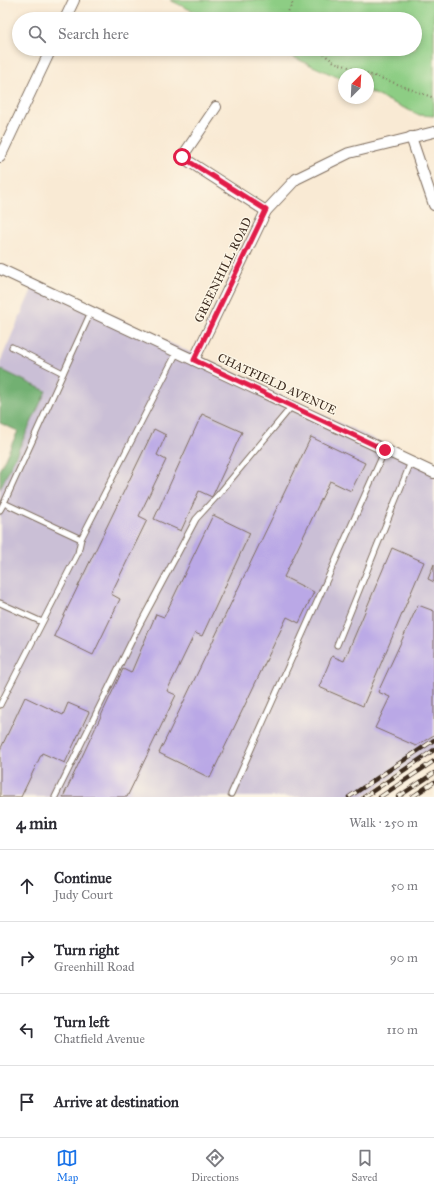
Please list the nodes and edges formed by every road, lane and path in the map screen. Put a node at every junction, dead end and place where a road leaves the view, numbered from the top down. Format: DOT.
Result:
graph roads {
  1 [pos="74,0"];
  2 [pos="294,0"];
  3 [pos="68,12"];
  4 [pos="288,12"];
  5 [pos="48,56"];
  6 [pos="326,56"];
  7 [pos="434,98"];
  8 [pos="216,107"];
  9 [pos="434,132"];
  10 [pos="411,138"];
  11 [pos="0,157"];
  12 [pos="434,205"];
  13 [pos="266,210"];
  14 [pos="0,269"];
  15 [pos="90,312"];
  16 [pos="12,347"];
  17 [pos="177,352"];
  18 [pos="194,360"];
  19 [pos="63,373"];
  20 [pos="292,406"];
  21 [pos="385,450"];
  22 [pos="411,462"];
  23 [pos="434,473"];
  24 [pos="4,503"];
  25 [pos="0,510"];
  26 [pos="81,539"];
  27 [pos="0,603"];
  28 [pos="42,622"];
  29 [pos="337,645"];
  30 [pos="0,705"];
  31 [pos="231,794"];
  32 [pos="55,797"];
  1 -- 3 [label="street"];
  2 -- 4 [label="path"];
  5 -- 11 [label="street"];
  6 -- 7 [label="path"];
  8 -- 13 [label="street"];
  9 -- 10 [label="street, GREENHILL ROAD"];
  10 -- 12 [label="street"];
  10 -- 13 [label="street, GREENHILL ROAD"];
  13 -- 18 [label="street, GREENHILL ROAD"];
  14 -- 15 [label="street, CHATFIELD AVENUE"];
  15 -- 17 [label="street, CHATFIELD AVENUE"];
  15 -- 19 [label="lane"];
  16 -- 19 [label="lane"];
  17 -- 18 [label="street, CHATFIELD AVENUE"];
  17 -- 26 [label="lane"];
  18 -- 20 [label="street, CHATFIELD AVENUE"];
  19 -- 24 [label="lane"];
  20 -- 21 [label="street, CHATFIELD AVENUE"];
  20 -- 32 [label="lane"];
  21 -- 22 [label="street, CHATFIELD AVENUE"];
  21 -- 31 [label="lane"];
  22 -- 23 [label="street, CHATFIELD AVENUE"];
  22 -- 29 [label="lane"];
  24 -- 25 [label="lane"];
  24 -- 26 [label="lane"];
  26 -- 28 [label="lane"];
  27 -- 28 [label="lane"];
  28 -- 30 [label="lane"];
}
